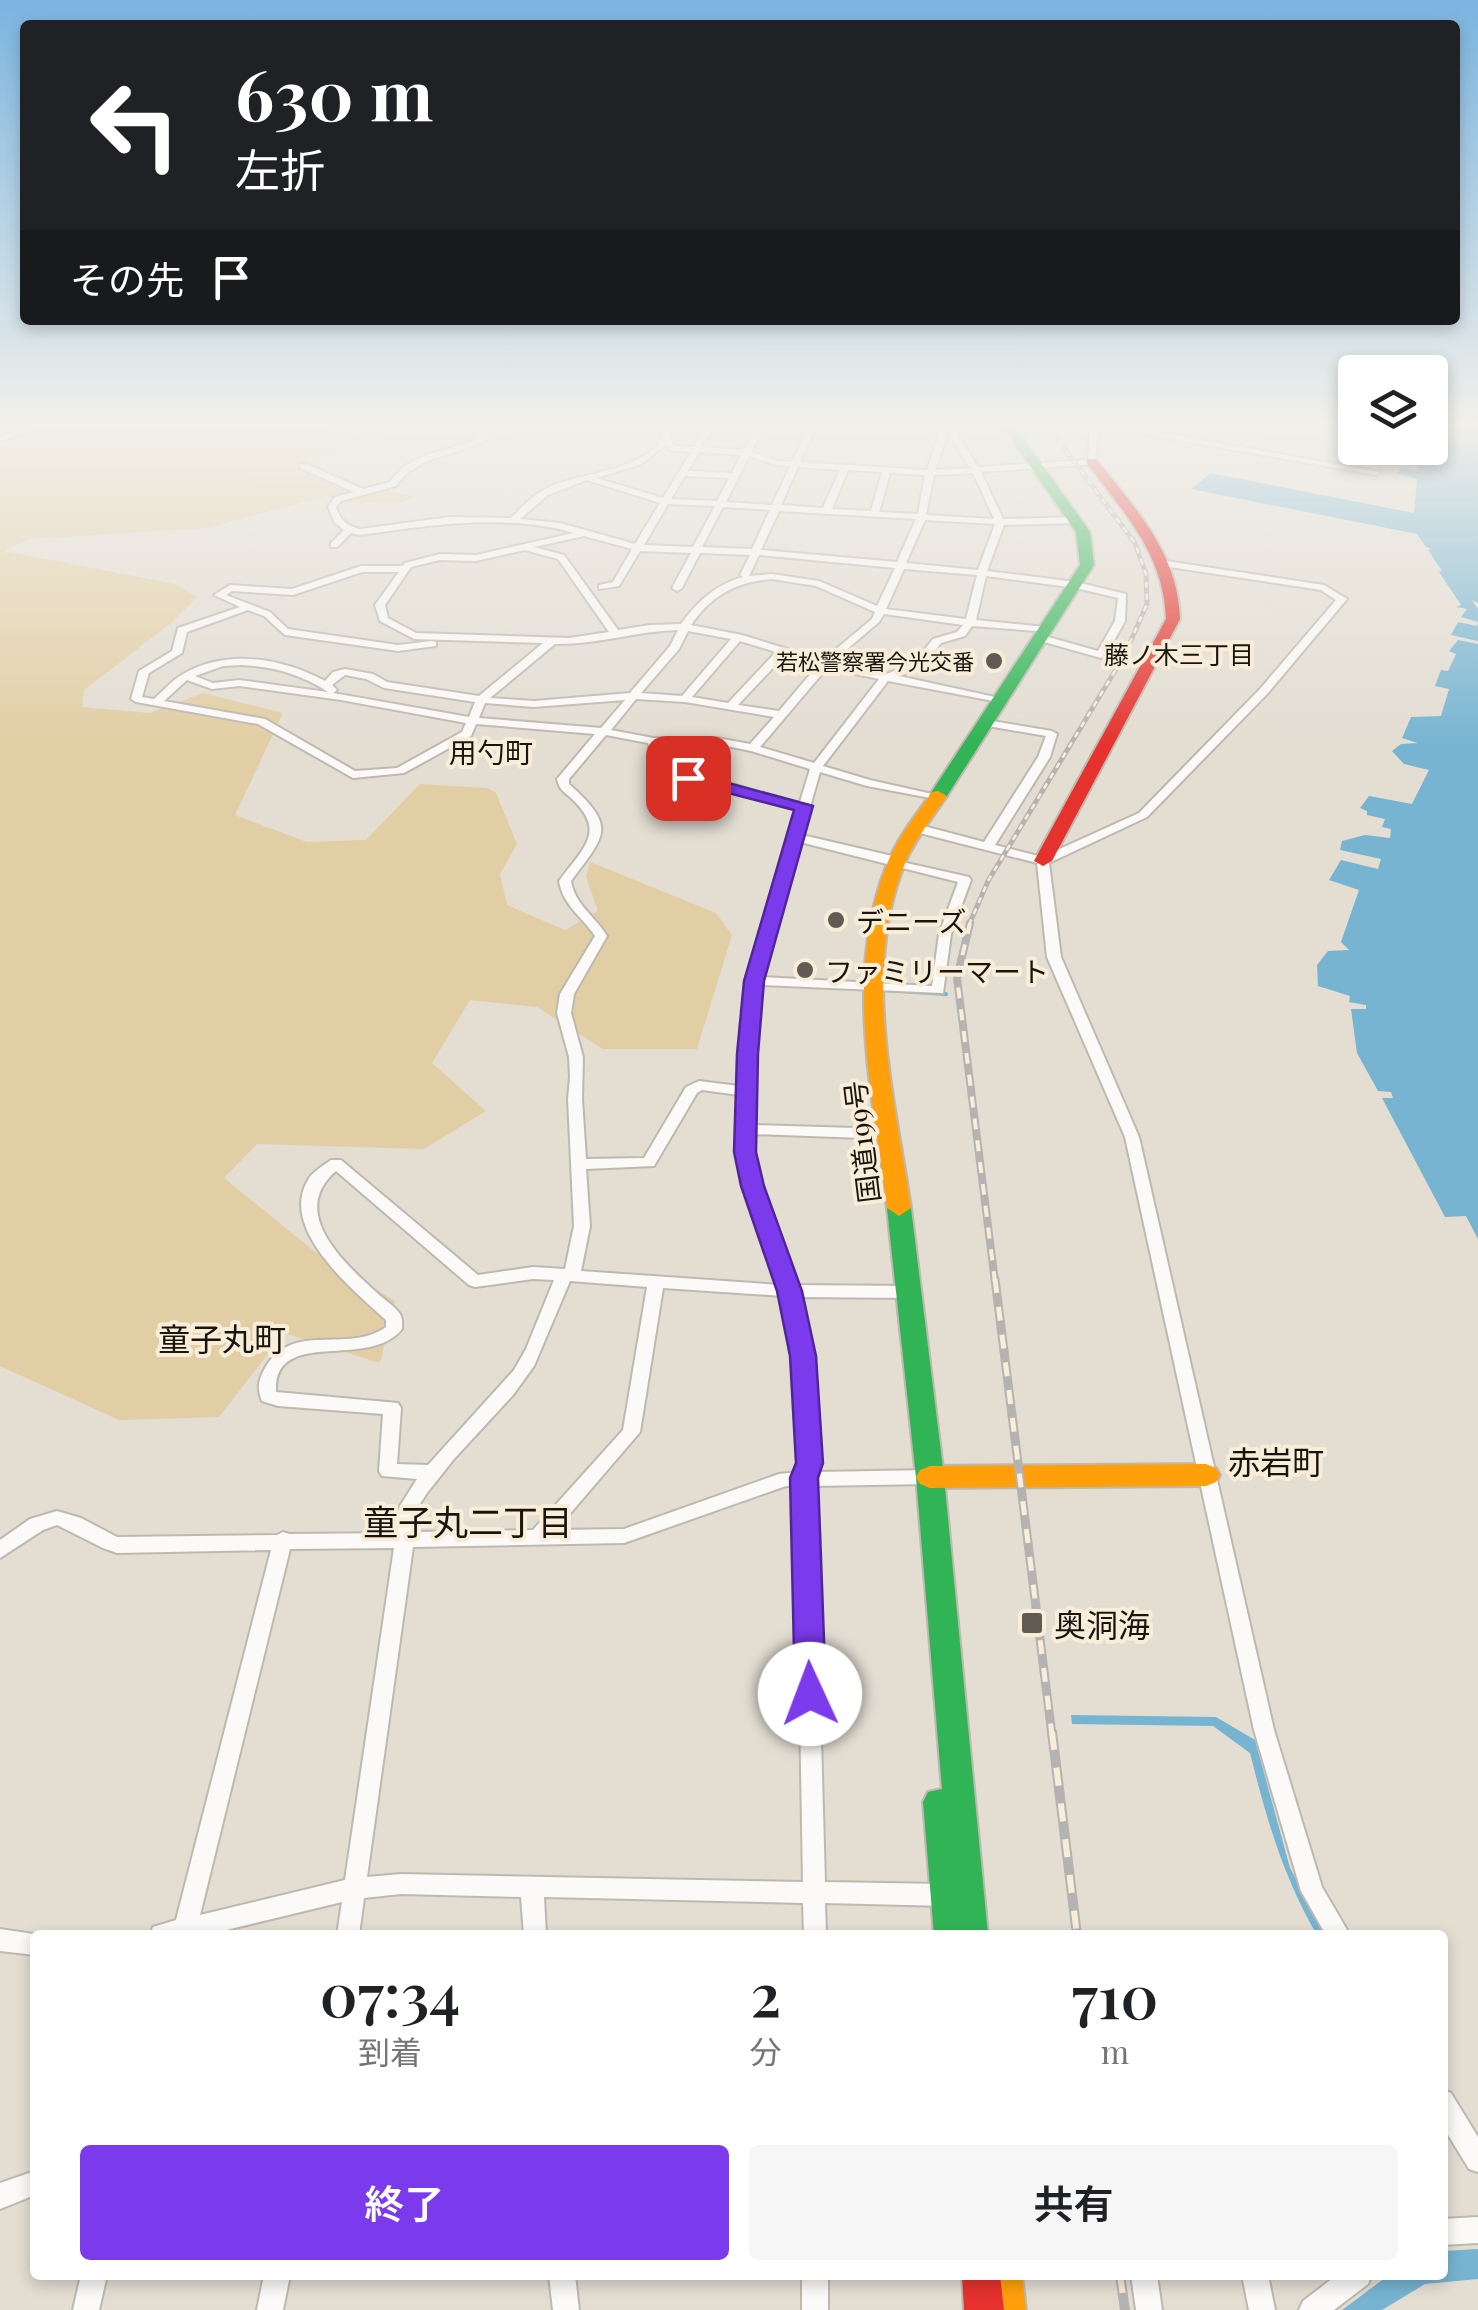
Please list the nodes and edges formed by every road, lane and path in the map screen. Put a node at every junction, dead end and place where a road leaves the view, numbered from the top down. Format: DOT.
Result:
graph roads {
  1 [pos="347,531"];
  2 [pos="576,531"];
  3 [pos="648,531"];
  4 [pos="705,531"];
  5 [pos="764,531"];
  6 [pos="914,531"];
  7 [pos="997,531"];
  8 [pos="1076,531"];
  9 [pos="1142,531"];
  10 [pos="583,533"];
  11 [pos="334,546"];
  12 [pos="524,548"];
  13 [pos="638,548"];
  14 [pos="696,550"];
  15 [pos="754,552"];
  16 [pos="1166,564"];
  17 [pos="898,567"];
  18 [pos="404,569"];
  19 [pos="982,573"];
  20 [pos="746,576"];
  21 [pos="1072,584"];
  22 [pos="602,587"];
  23 [pos="677,588"];
  24 [pos="245,608"];
  25 [pos="880,611"];
  26 [pos="972,621"];
  27 [pos="683,627"];
  28 [pos="1041,632"];
  29 [pos="615,633"];
  30 [pos="738,637"];
  31 [pos="466,639"];
  32 [pos="552,641"];
  33 [pos="783,651"];
  34 [pos="825,664"];
  35 [pos="186,676"];
  36 [pos="886,678"];
  37 [pos="326,685"];
  38 [pos="341,696"];
  39 [pos="630,696"];
  40 [pos="685,699"];
  41 [pos="481,700"];
  42 [pos="158,701"];
  43 [pos="732,706"];
  44 [pos="992,708"];
  45 [pos="780,715"];
  46 [pos="474,721"];
  47 [pos="601,731"];
  48 [pos="653,742"];
  49 [pos="754,748"];
  50 [pos="816,768"];
  51 [pos="932,797"];
  52 [pos="804,806"];
  53 [pos="916,828"];
  54 [pos="794,837"];
  55 [pos="988,846"];
  56 [pos="894,861"];
  57 [pos="1044,861"];
  58 [pos="754,981"];
  59 [pos="866,986"];
  60 [pos="746,1090"];
  61 [pos="746,1129"];
  62 [pos="883,1134"];
  63 [pos="580,1164"];
  64 [pos="568,1275"];
  65 [pos="656,1282"];
  66 [pos="790,1291"];
  67 [pos="901,1292"];
  68 [pos="433,1472"];
  69 [pos="921,1476"];
  70 [pos="1206,1476"];
  71 [pos="804,1478"];
  72 [pos="539,1536"];
  73 [pos="403,1538"];
  74 [pos="283,1540"];
  75 [pos="0,1550"];
  76 [pos="357,1888"];
  77 [pos="532,1888"];
  78 [pos="816,1893"];
  79 [pos="957,1894"];
  80 [pos="177,1930"];
  81 [pos="192,1930"];
  82 [pos="349,1930"];
  83 [pos="535,1930"];
  84 [pos="815,1930"];
  85 [pos="952,1930"];
  86 [pos="968,1930"];
  87 [pos="1336,1930"];
  88 [pos="0,1940"];
  89 [pos="30,1943"];
  90 [pos="1448,2112"];
  91 [pos="1478,2160"];
  92 [pos="30,2184"];
  93 [pos="0,2196"];
  94 [pos="1478,2230"];
  95 [pos="1448,2232"];
  96 [pos="93,2280"];
  97 [pos="276,2280"];
  98 [pos="563,2280"];
  99 [pos="815,2280"];
  100 [pos="981,2280"];
  101 [pos="1003,2280"];
  102 [pos="1145,2280"];
  103 [pos="1256,2280"];
  104 [pos="1352,2280"];
  105 [pos="86,2310"];
  106 [pos="270,2310"];
  107 [pos="566,2310"];
  108 [pos="815,2310"];
  109 [pos="984,2310"];
  110 [pos="1006,2310"];
  111 [pos="1149,2310"];
  112 [pos="1262,2310"];
  113 [pos="1312,2310"];
  1 -- 11 [label="street"];
  2 -- 10 [label="street"];
  3 -- 13 [label="street"];
  4 -- 14 [label="street"];
  5 -- 15 [label="street"];
  6 -- 17 [label="street"];
  7 -- 19 [label="street"];
  8 -- 21 [label="main road, 国道199号"];
  9 -- 16 [label="main road"];
  10 -- 12 [label="street"];
  10 -- 13 [label="street"];
  12 -- 18 [label="street"];
  12 -- 29 [label="street"];
  13 -- 14 [label="street"];
  13 -- 22 [label="street"];
  14 -- 15 [label="street"];
  14 -- 23 [label="street"];
  15 -- 17 [label="street"];
  15 -- 20 [label="street"];
  16 -- 57 [label="main road"];
  16 -- 57 [label="street"];
  17 -- 19 [label="street"];
  17 -- 25 [label="street"];
  18 -- 24 [label="street"];
  18 -- 31 [label="street"];
  19 -- 21 [label="street"];
  19 -- 26 [label="street"];
  20 -- 25 [label="street"];
  20 -- 27 [label="street"];
  21 -- 28 [label="main road, 国道199号"];
  21 -- 28 [label="street"];
  24 -- 31 [label="street"];
  24 -- 42 [label="street"];
  25 -- 26 [label="street"];
  25 -- 34 [label="street"];
  26 -- 28 [label="street"];
  26 -- 36 [label="street"];
  27 -- 29 [label="street"];
  27 -- 30 [label="street"];
  27 -- 39 [label="street"];
  28 -- 44 [label="main road, 国道199号"];
  29 -- 32 [label="street"];
  30 -- 33 [label="street"];
  30 -- 40 [label="street"];
  31 -- 32 [label="street"];
  32 -- 41 [label="street"];
  33 -- 34 [label="street"];
  33 -- 43 [label="street"];
  34 -- 36 [label="street"];
  34 -- 45 [label="street"];
  35 -- 37 [label="street"];
  35 -- 38 [label="street"];
  35 -- 42 [label="street"];
  36 -- 44 [label="street"];
  36 -- 50 [label="street"];
  37 -- 38 [label="street"];
  37 -- 41 [label="street"];
  38 -- 46 [label="street"];
  39 -- 40 [label="street"];
  39 -- 41 [label="street"];
  39 -- 47 [label="street"];
  40 -- 43 [label="street"];
  41 -- 46 [label="street"];
  42 -- 46 [label="street"];
  43 -- 45 [label="street"];
  44 -- 51 [label="main road, 国道199号"];
  44 -- 55 [label="street"];
  45 -- 49 [label="street"];
  46 -- 47 [label="street"];
  47 -- 48 [label="street"];
  47 -- 63 [label="street"];
  48 -- 49 [label="street"];
  48 -- 52 [label="street"];
  49 -- 50 [label="street"];
  50 -- 51 [label="street"];
  50 -- 52 [label="street"];
  51 -- 53 [label="main road, 国道199号"];
  51 -- 56 [label="main road, 国道199号"];
  52 -- 54 [label="street"];
  53 -- 55 [label="street"];
  53 -- 56 [label="main road, 国道199号"];
  54 -- 56 [label="street"];
  54 -- 58 [label="street"];
  55 -- 57 [label="street"];
  56 -- 59 [label="main road, 国道199号"];
  56 -- 59 [label="street"];
  57 -- 70 [label="street"];
  58 -- 59 [label="street"];
  58 -- 60 [label="street"];
  59 -- 62 [label="main road, 国道199号"];
  60 -- 61 [label="street"];
  60 -- 63 [label="street"];
  61 -- 62 [label="street"];
  61 -- 66 [label="street"];
  62 -- 67 [label="main road, 国道199号"];
  63 -- 64 [label="street"];
  64 -- 65 [label="street"];
  64 -- 68 [label="street"];
  64 -- 68 [label="street"];
  65 -- 66 [label="street"];
  65 -- 72 [label="street"];
  66 -- 67 [label="street"];
  66 -- 71 [label="street"];
  67 -- 69 [label="main road, 国道199号"];
  68 -- 73 [label="street"];
  69 -- 70 [label="main road"];
  69 -- 71 [label="street"];
  69 -- 79 [label="main road, 国道199号"];
  70 -- 87 [label="street"];
  71 -- 72 [label="street"];
  71 -- 78 [label="street"];
  72 -- 73 [label="street"];
  73 -- 74 [label="street"];
  73 -- 76 [label="street"];
  74 -- 75 [label="street"];
  74 -- 80 [label="street"];
  76 -- 77 [label="street"];
  76 -- 81 [label="street"];
  76 -- 82 [label="street"];
  77 -- 78 [label="street"];
  77 -- 83 [label="street"];
  78 -- 79 [label="street"];
  78 -- 84 [label="street"];
  79 -- 85 [label="main road, 国道199号"];
  79 -- 86 [label="main road, 国道199号"];
  88 -- 89 [label="street"];
  90 -- 91 [label="street"];
  92 -- 93 [label="street"];
  94 -- 95 [label="street"];
  96 -- 105 [label="street"];
  97 -- 106 [label="street"];
  98 -- 107 [label="street"];
  99 -- 108 [label="street"];
  100 -- 109 [label="main road"];
  101 -- 110 [label="main road"];
  102 -- 111 [label="street"];
  103 -- 112 [label="street"];
  104 -- 113 [label="street"];
}
